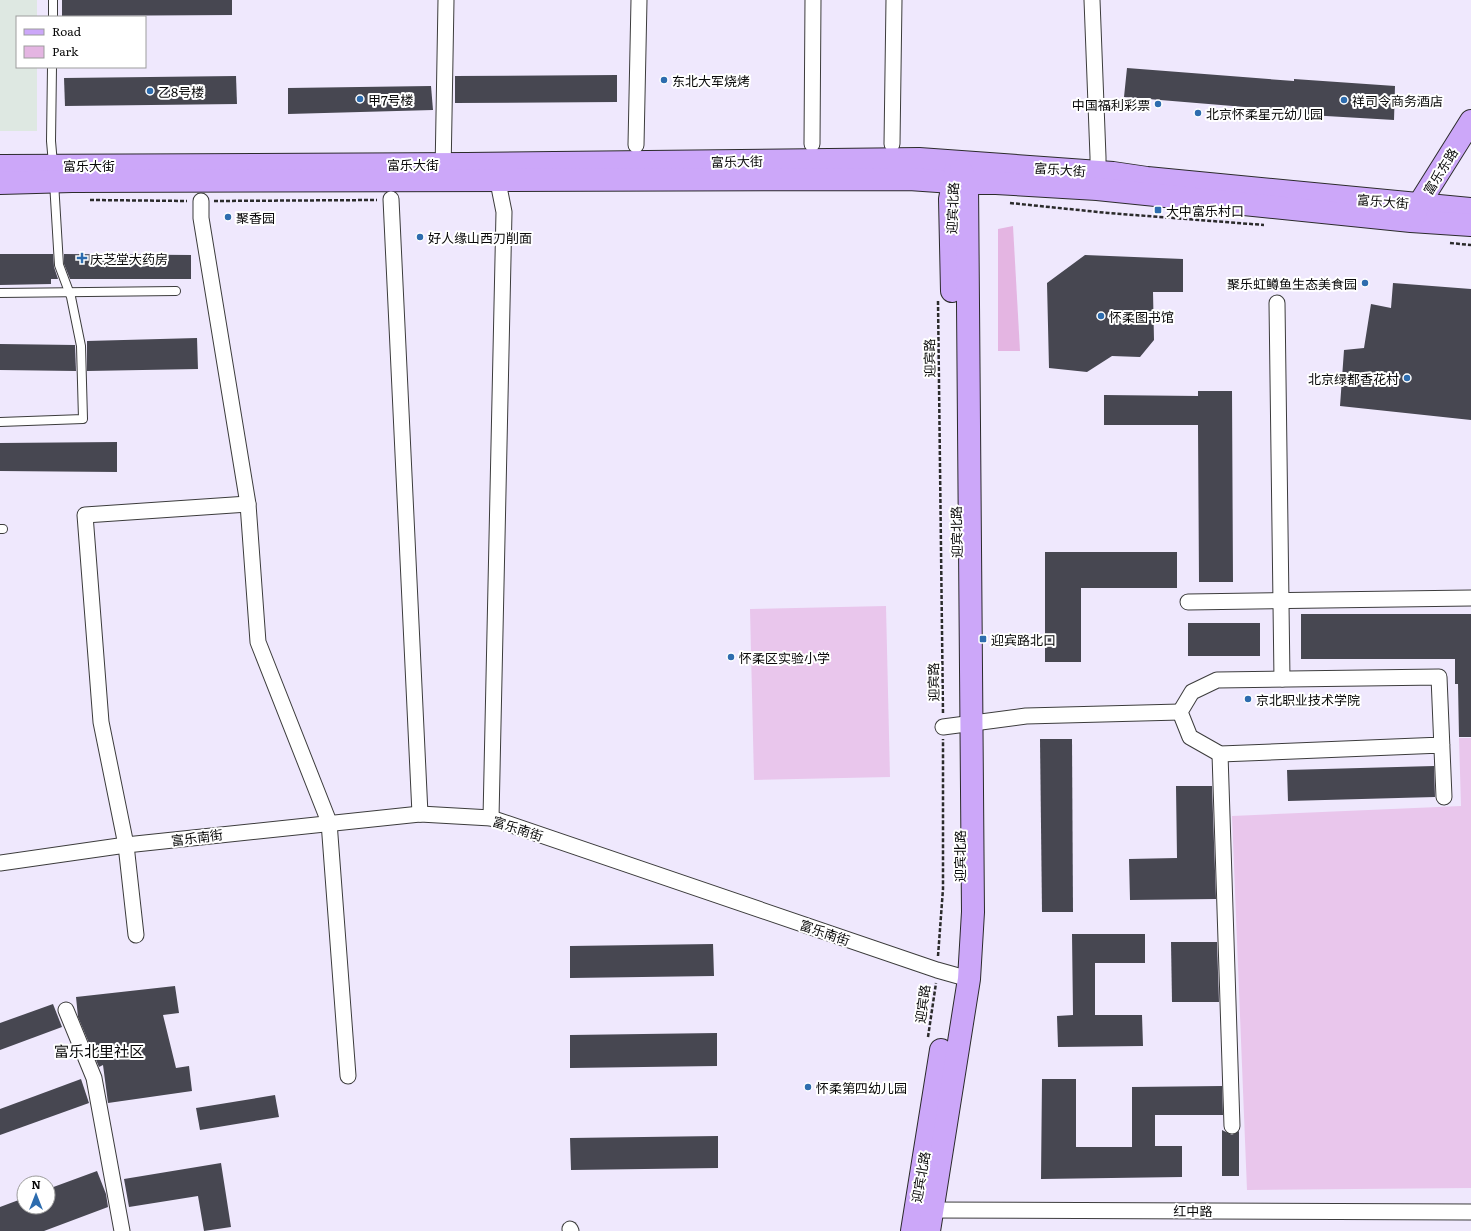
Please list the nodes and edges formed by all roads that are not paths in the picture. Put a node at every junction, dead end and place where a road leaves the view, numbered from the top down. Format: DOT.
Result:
graph roads {
  1 [pos="53,0"];
  2 [pos="446,0"];
  3 [pos="639,0"];
  4 [pos="813,0"];
  5 [pos="894,0"];
  6 [pos="1092,0"];
  7 [pos="53,16"];
  8 [pos="52,68"];
  9 [pos="1471,121"];
  10 [pos="812,144"];
  11 [pos="892,144"];
  12 [pos="636,145"];
  13 [pos="958,161"];
  14 [pos="0,166"];
  15 [pos="496,171"];
  16 [pos="443,172"];
  17 [pos="54,174"];
  18 [pos="1098,180"];
  19 [pos="0,183"];
  20 [pos="959,183"];
  21 [pos="391,200"];
  22 [pos="201,201"];
  23 [pos="1471,209"];
  24 [pos="1415,213"];
  25 [pos="1471,225"];
  26 [pos="69,291"];
  27 [pos="176,291"];
  28 [pos="0,293"];
  29 [pos="1277,303"];
  30 [pos="0,422"];
  31 [pos="248,504"];
  32 [pos="1471,598"];
  33 [pos="1281,600"];
  34 [pos="1188,602"];
  35 [pos="1282,679"];
  36 [pos="1180,712"];
  37 [pos="958,725"];
  38 [pos="1442,745"];
  39 [pos="1220,754"];
  40 [pos="1444,797"];
  41 [pos="420,814"];
  42 [pos="491,818"];
  43 [pos="329,822"];
  44 [pos="126,845"];
  45 [pos="0,863"];
  46 [pos="136,935"];
  47 [pos="953,974"];
  48 [pos="66,1010"];
  49 [pos="348,1076"];
  50 [pos="1232,1126"];
  51 [pos="1471,1212"];
  52 [pos="925,1217"];
  53 [pos="122,1231"];
  54 [pos="912,1231"];
  1 -- 7 [label="lane"];
  2 -- 16 [label="street"];
  3 -- 12 [label="street"];
  4 -- 10 [label="street"];
  5 -- 11 [label="street"];
  6 -- 18 [label="street"];
  8 -- 17 [label="lane"];
  9 -- 24 [label="main road, 富乐东路"];
  13 -- 15 [label="main road, 富乐大街"];
  13 -- 18 [label="main road, 富乐大街"];
  13 -- 20 [label="main road, 迎宾北路"];
  14 -- 17 [label="main road, 富乐大街"];
  15 -- 16 [label="main road, 富乐大街"];
  15 -- 20 [label="main road, 富乐大街"];
  15 -- 42 [label="street"];
  16 -- 17 [label="main road, 富乐大街"];
  17 -- 19 [label="main road, 富乐大街"];
  17 -- 26 [label="lane"];
  18 -- 20 [label="main road, 富乐大街"];
  18 -- 24 [label="main road, 富乐大街"];
  20 -- 37 [label="main road, 迎宾北路"];
  21 -- 41 [label="street"];
  22 -- 31 [label="street"];
  23 -- 24 [label="main road, 富乐大街"];
  24 -- 25 [label="main road, 富乐大街"];
  26 -- 27 [label="lane"];
  26 -- 28 [label="lane"];
  26 -- 30 [label="lane"];
  29 -- 33 [label="street"];
  31 -- 43 [label="street"];
  31 -- 44 [label="street"];
  32 -- 33 [label="street"];
  33 -- 34 [label="street"];
  33 -- 35 [label="street"];
  35 -- 36 [label="street"];
  35 -- 38 [label="street"];
  36 -- 37 [label="street"];
  36 -- 39 [label="street"];
  37 -- 47 [label="main road, 迎宾北路"];
  38 -- 39 [label="street"];
  38 -- 40 [label="street"];
  39 -- 50 [label="street"];
  41 -- 42 [label="street, 富乐南街"];
  41 -- 43 [label="street, 富乐南街"];
  42 -- 47 [label="street, 富乐南街"];
  43 -- 44 [label="street, 富乐南街"];
  43 -- 49 [label="street"];
  44 -- 45 [label="street, 富乐南街"];
  44 -- 46 [label="street"];
  47 -- 52 [label="main road, 迎宾北路"];
  48 -- 53 [label="street"];
  51 -- 52 [label="street, 红中路"];
  52 -- 54 [label="main road, 迎宾北路"];
}
